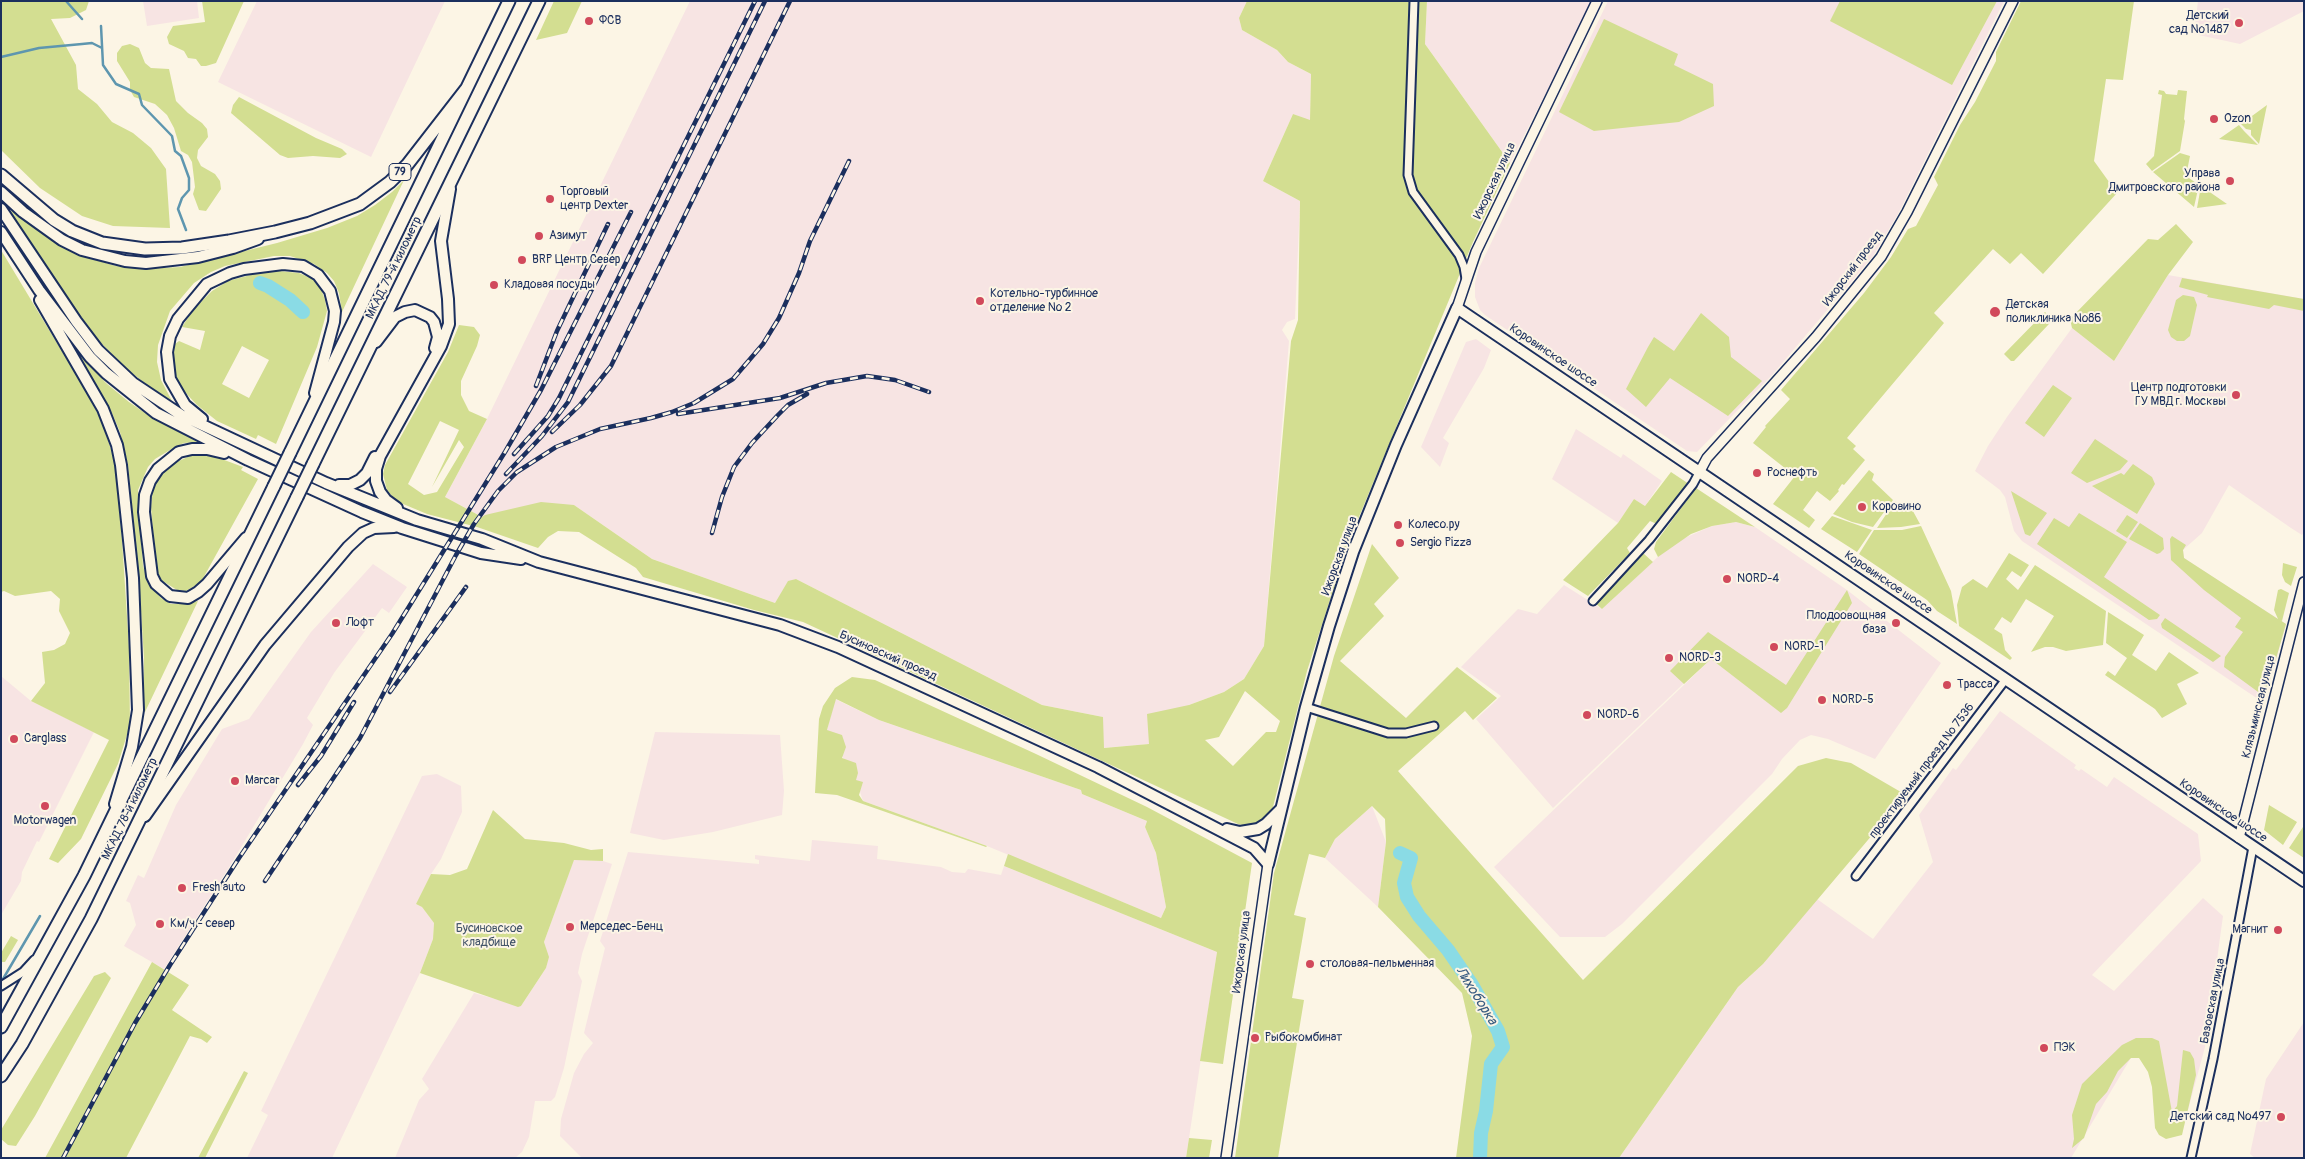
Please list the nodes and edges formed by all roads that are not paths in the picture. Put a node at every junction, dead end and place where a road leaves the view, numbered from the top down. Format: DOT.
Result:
graph roads {
  1 [pos="509,1"];
  2 [pos="539,1"];
  3 [pos="1414,1"];
  4 [pos="1597,1"];
  5 [pos="2013,1"];
  6 [pos="466,90"];
  7 [pos="1,176"];
  8 [pos="452,181"];
  9 [pos="1,192"];
  10 [pos="1,209"];
  11 [pos="1,232"];
  12 [pos="275,232"];
  13 [pos="23,265"];
  14 [pos="1466,280"];
  15 [pos="1457,308"];
  16 [pos="369,351"];
  17 [pos="311,409"];
  18 [pos="217,430"];
  19 [pos="248,460"];
  20 [pos="1700,471"];
  21 [pos="326,482"];
  22 [pos="417,520"];
  23 [pos="402,528"];
  24 [pos="251,532"];
  25 [pos="273,547"];
  26 [pos="539,562"];
  27 [pos="2304,582"];
  28 [pos="1593,600"];
  29 [pos="2006,679"];
  30 [pos="1306,707"];
  31 [pos="1434,726"];
  32 [pos="1282,805"];
  33 [pos="1208,823"];
  34 [pos="109,826"];
  35 [pos="135,832"];
  36 [pos="2239,838"];
  37 [pos="2253,847"];
  38 [pos="1268,864"];
  39 [pos="1856,876"];
  40 [pos="2304,880"];
  41 [pos="46,947"];
  42 [pos="1,986"];
  43 [pos="1,1027"];
  44 [pos="1,1076"];
  45 [pos="1226,1158"];
  46 [pos="2191,1158"];
  1 -- 6 [label="highway, МКАД, 79-й километр"];
  2 -- 8 [label="highway, МКАД, 79-й километр"];
  3 -- 14 [label="street"];
  4 -- 14 [label="street, Ижорская улица"];
  5 -- 20 [label="street, Ижорский проезд"];
  6 -- 12 [label="highway, 79"];
  6 -- 17 [label="highway, МКАД, 79-й километр"];
  7 -- 12 [label="highway"];
  8 -- 16 [label="highway, МКАД, 79-й километр"];
  8 -- 22 [label="main road"];
  9 -- 12 [label="main road"];
  10 -- 18 [label="main road"];
  11 -- 13 [label="main road"];
  13 -- 19 [label="main road"];
  13 -- 34 [label="main road"];
  14 -- 15 [label="street, Ижорская улица"];
  15 -- 20 [label="main road, Коровинское шоссе"];
  15 -- 30 [label="main road, Ижорская улица"];
  16 -- 21 [label="main road"];
  16 -- 25 [label="highway, МКАД, 79-й километр, bridge"];
  17 -- 18 [label="main road"];
  17 -- 24 [label="highway, МКАД, 79-й километр, bridge"];
  18 -- 21 [label="main road"];
  19 -- 23 [label="main road"];
  19 -- 24 [label="main road"];
  20 -- 28 [label="street"];
  20 -- 29 [label="main road, Коровинское шоссе"];
  21 -- 22 [label="main road"];
  22 -- 26 [label="main road"];
  23 -- 26 [label="main road"];
  23 -- 35 [label="main road"];
  24 -- 34 [label="highway, МКАД, 78-й километр"];
  25 -- 35 [label="highway, МКАД, 78-й километр"];
  26 -- 33 [label="main road, Бусиновский проезд"];
  27 -- 36 [label="street, Клязьминская улица"];
  29 -- 36 [label="main road, Коровинское шоссе"];
  29 -- 39 [label="street, проектируемый проезд № 7536"];
  30 -- 31 [label="street"];
  30 -- 32 [label="main road, Ижорская улица"];
  32 -- 33 [label="main road"];
  32 -- 38 [label="main road, Ижорская улица"];
  33 -- 38 [label="main road"];
  34 -- 41 [label="highway, МКАД, 78-й километр"];
  35 -- 44 [label="highway, МКАД, 78-й километр"];
  36 -- 37 [label="main road, Коровинское шоссе"];
  37 -- 40 [label="main road, Коровинское шоссе"];
  37 -- 46 [label="street, Базовская улица"];
  38 -- 45 [label="street, Ижорская улица"];
  41 -- 42 [label="street"];
  41 -- 43 [label="highway, МКАД, 78-й километр"];
}
